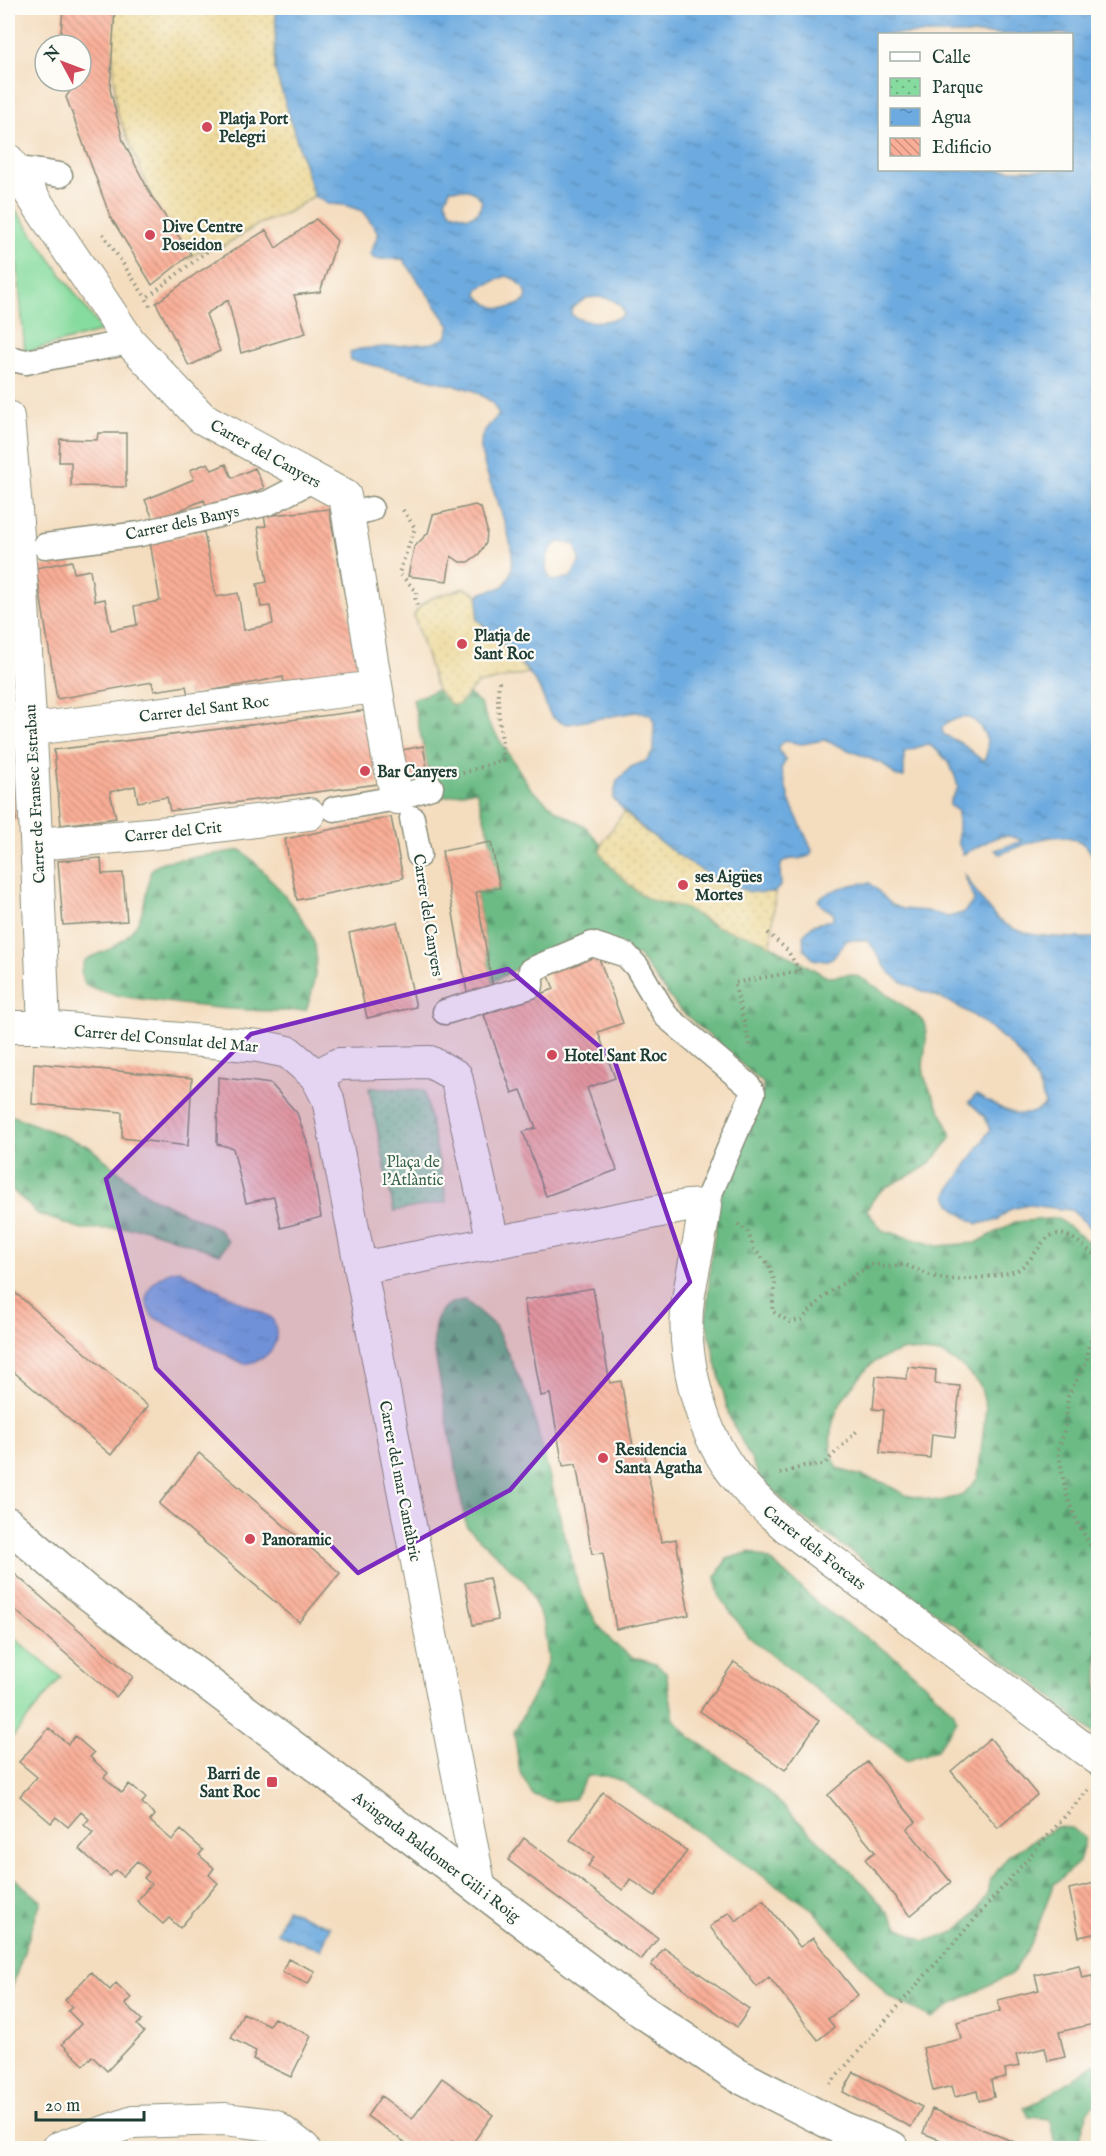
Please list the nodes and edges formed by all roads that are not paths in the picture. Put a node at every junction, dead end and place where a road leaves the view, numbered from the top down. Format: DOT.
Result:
graph roads {
  1 [pos="11,164"];
  2 [pos="60,175"];
  3 [pos="130,342"];
  4 [pos="8,358"];
  5 [pos="8,417"];
  6 [pos="314,479"];
  7 [pos="45,546"];
  8 [pos="376,687"];
  9 [pos="20,731"];
  10 [pos="431,788"];
  11 [pos="404,808"];
  12 [pos="322,812"];
  13 [pos="37,844"];
  14 [pos="419,855"];
  15 [pos="446,1012"];
  16 [pos="8,1027"];
  17 [pos="44,1027"];
  18 [pos="316,1076"];
  19 [pos="705,1205"];
  20 [pos="493,1242"];
  21 [pos="360,1268"];
  22 [pos="8,1524"];
  23 [pos="1095,1773"];
  24 [pos="480,1889"];
  25 [pos="58,2148"];
  26 [pos="304,2148"];
  27 [pos="892,2148"];
  1 -- 2 [label="street"];
  1 -- 3 [label="street, Carrer del Canyers"];
  3 -- 4 [label="street"];
  3 -- 6 [label="street, Carrer del Canyers"];
  5 -- 9 [label="street, Carrer de Fransec Estrabau"];
  6 -- 7 [label="street, Carrer dels Banys"];
  6 -- 8 [label="street, Carrer del Canyers"];
  8 -- 9 [label="street, Carrer del Sant Roc"];
  8 -- 11 [label="street, Carrer del Canyers"];
  9 -- 13 [label="street, Carrer de Fransec Estrabau"];
  10 -- 11 [label="street"];
  11 -- 12 [label="street"];
  11 -- 14 [label="street, Carrer del Canyers"];
  12 -- 13 [label="street, Carrer del Crit"];
  13 -- 17 [label="street, Carrer de Fransec Estrabau"];
  15 -- 19 [label="street"];
  16 -- 17 [label="street, Carrer del Consulat del Mar"];
  17 -- 18 [label="street, Carrer del Consulat del Mar"];
  18 -- 20 [label="street"];
  18 -- 21 [label="street, Carrer del mar Cantàbric"];
  19 -- 20 [label="street"];
  19 -- 23 [label="street, Carrer dels Forcats"];
  20 -- 21 [label="street"];
  21 -- 24 [label="street, Carrer del mar Cantàbric"];
  22 -- 24 [label="street, Avinguda Baldomer Gili i Roig"];
  24 -- 27 [label="street, Avinguda Baldomer Gili i Roig"];
  25 -- 26 [label="street"];
}
